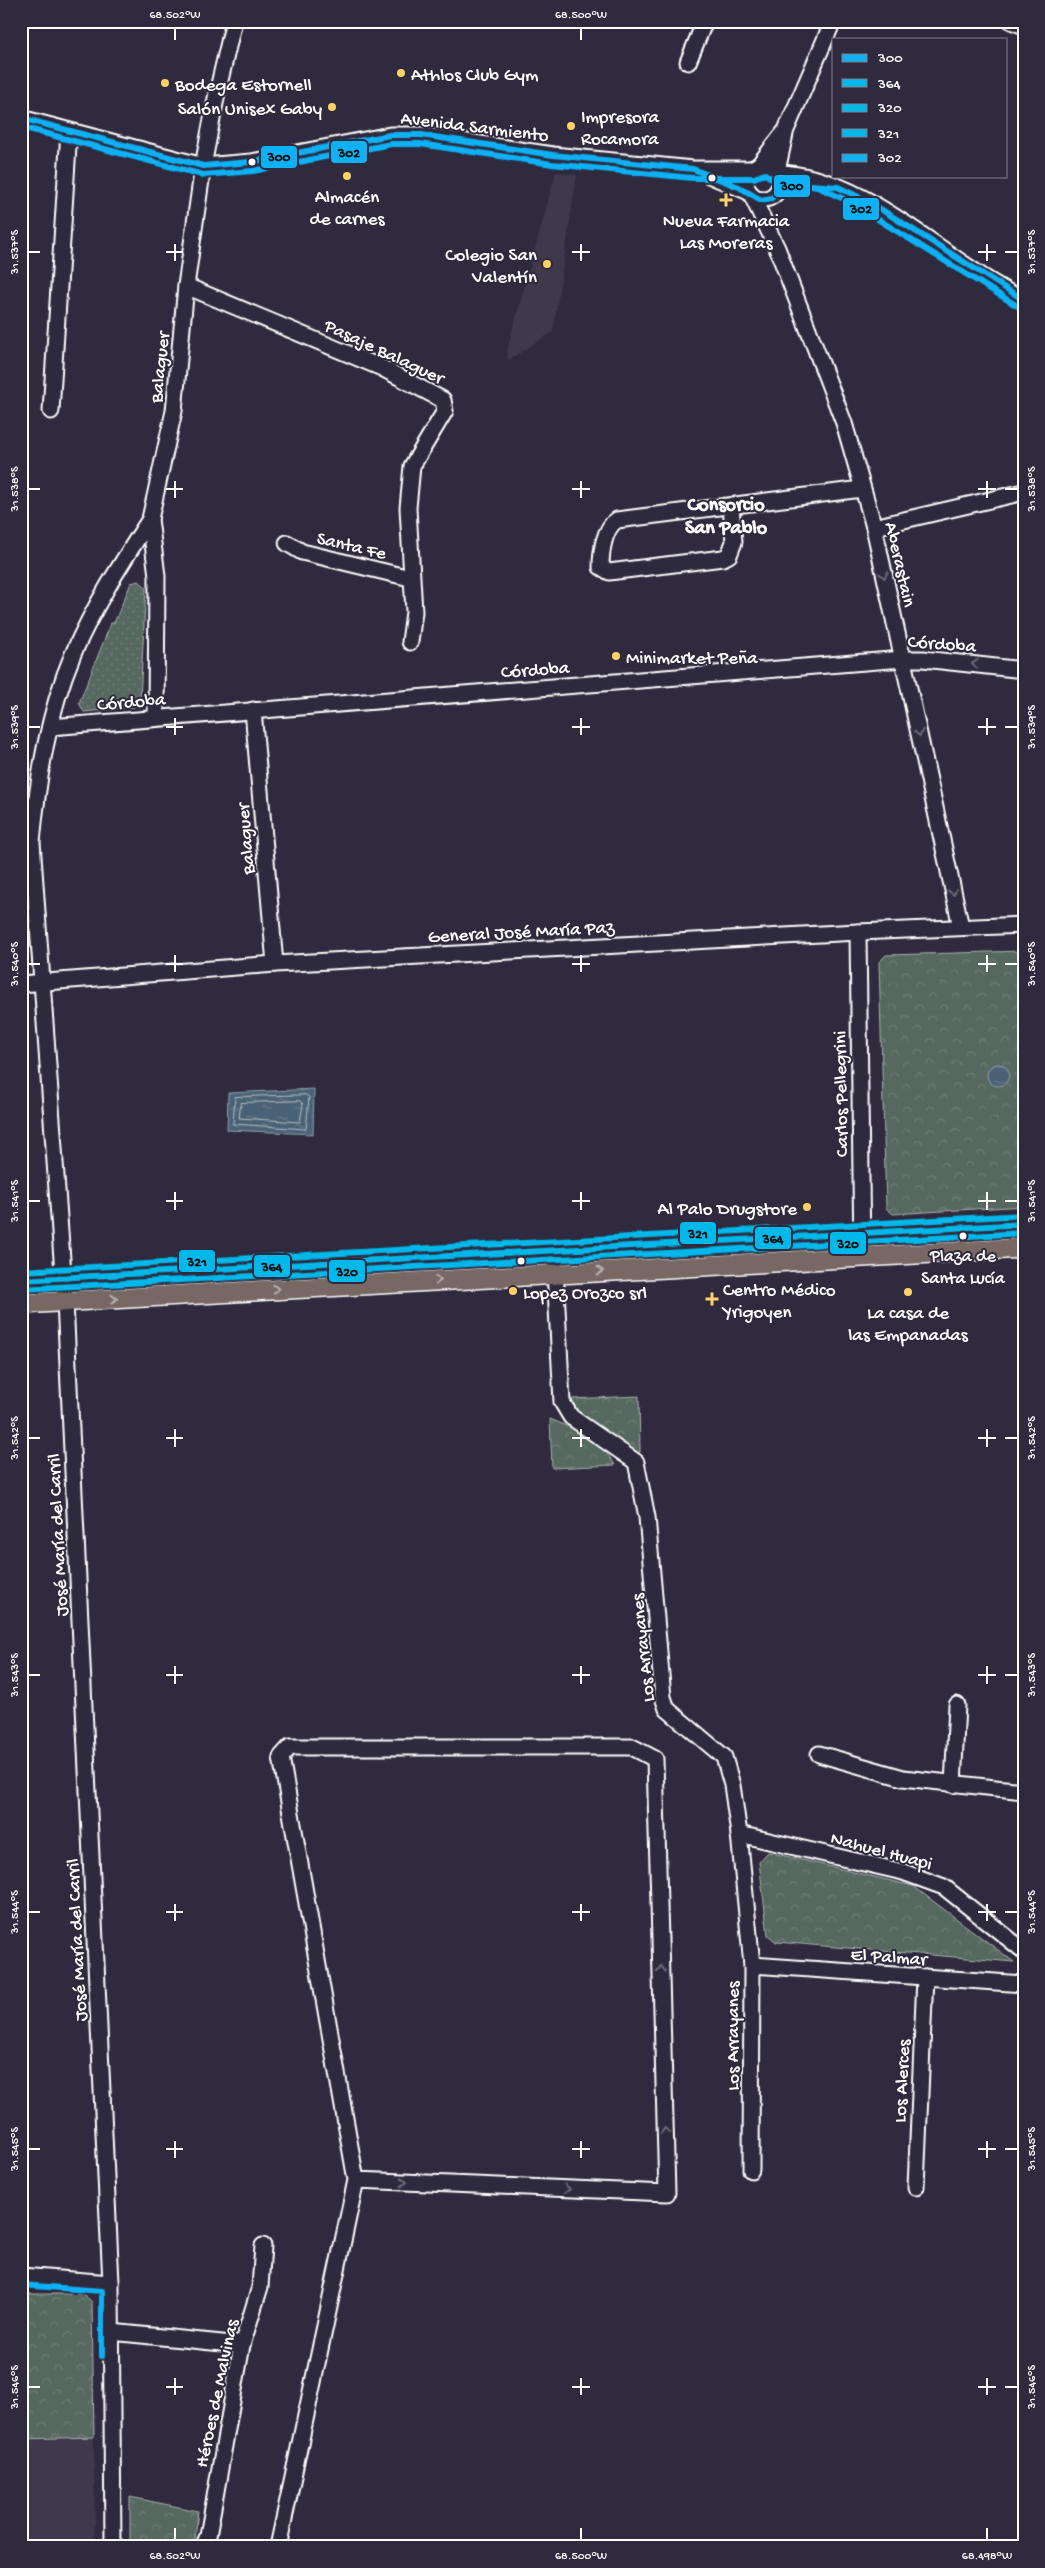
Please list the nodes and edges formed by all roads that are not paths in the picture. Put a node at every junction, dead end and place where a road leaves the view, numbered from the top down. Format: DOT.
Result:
graph roads {
  1 [pos="234,21"];
  2 [pos="705,21"];
  3 [pos="833,21"];
  4 [pos="1011,21"];
  5 [pos="1024,26"];
  6 [pos="688,62"];
  7 [pos="21,118"];
  8 [pos="786,130"];
  9 [pos="69,131"];
  10 [pos="203,166"];
  11 [pos="755,167"];
  12 [pos="693,169"];
  13 [pos="777,172"];
  14 [pos="838,187"];
  15 [pos="778,192"];
  16 [pos="750,193"];
  17 [pos="777,248"];
  18 [pos="186,286"];
  19 [pos="1024,300"];
  20 [pos="50,412"];
  21 [pos="862,488"];
  22 [pos="1024,492"];
  23 [pos="731,506"];
  24 [pos="150,519"];
  25 [pos="874,527"];
  26 [pos="287,543"];
  27 [pos="410,578"];
  28 [pos="410,642"];
  29 [pos="903,659"];
  30 [pos="1024,670"];
  31 [pos="253,710"];
  32 [pos="156,718"];
  33 [pos="50,727"];
  34 [pos="1024,925"];
  35 [pos="961,928"];
  36 [pos="858,932"];
  37 [pos="275,964"];
  38 [pos="42,982"];
  39 [pos="21,984"];
  40 [pos="1024,1224"];
  41 [pos="861,1234"];
  42 [pos="1024,1248"];
  43 [pos="554,1251"];
  44 [pos="862,1256"];
  45 [pos="556,1274"];
  46 [pos="63,1279"];
  47 [pos="21,1280"];
  48 [pos="65,1302"];
  49 [pos="21,1304"];
  50 [pos="957,1705"];
  51 [pos="819,1754"];
  52 [pos="953,1785"];
  53 [pos="1024,1791"];
  54 [pos="739,1834"];
  55 [pos="1024,1951"];
  56 [pos="752,1965"];
  57 [pos="925,1977"];
  58 [pos="1024,1984"];
  59 [pos="751,2170"];
  60 [pos="356,2180"];
  61 [pos="916,2187"];
  62 [pos="263,2246"];
  63 [pos="21,2276"];
  64 [pos="111,2283"];
  65 [pos="111,2332"];
  66 [pos="242,2345"];
  67 [pos="112,2547"];
  68 [pos="203,2547"];
  69 [pos="278,2547"];
  1 -- 10 [label="street, Balaguer"];
  2 -- 6 [label="street"];
  3 -- 8 [label="street"];
  4 -- 5 [label="street"];
  7 -- 9 [label="street, Avenida Sarmiento"];
  8 -- 11 [label="street"];
  8 -- 13 [label="street"];
  9 -- 10 [label="street, Avenida Sarmiento"];
  9 -- 20 [label="street"];
  10 -- 12 [label="street, Avenida Sarmiento"];
  10 -- 18 [label="street, Balaguer"];
  11 -- 12 [label="street, Avenida Sarmiento"];
  11 -- 13 [label="street"];
  11 -- 16 [label="street"];
  12 -- 16 [label="street, Avenida Sarmiento"];
  13 -- 14 [label="street"];
  13 -- 15 [label="street"];
  14 -- 15 [label="street"];
  14 -- 19 [label="street"];
  15 -- 16 [label="street"];
  15 -- 17 [label="street, Aberastain"];
  16 -- 17 [label="street, Aberastain"];
  17 -- 21 [label="street, Aberastain"];
  18 -- 24 [label="street, Balaguer"];
  18 -- 27 [label="street, Pasaje Balaguer"];
  21 -- 23 [label="street"];
  21 -- 25 [label="street, Aberastain"];
  22 -- 25 [label="street"];
  23 -- 23 [label="street"];
  24 -- 32 [label="street, Balaguer"];
  24 -- 33 [label="street, José María del Carril"];
  25 -- 29 [label="street, Aberastain, one-way"];
  26 -- 27 [label="street, Santa Fe"];
  27 -- 28 [label="street, Pasaje Balaguer"];
  30 -- 29 [label="street, Córdoba, one-way"];
  29 -- 31 [label="street, Córdoba"];
  29 -- 35 [label="street, Aberastain, one-way"];
  31 -- 32 [label="street, Córdoba"];
  31 -- 37 [label="street, Balaguer"];
  32 -- 33 [label="street, Córdoba"];
  33 -- 38 [label="street, José María del Carril"];
  34 -- 35 [label="street, General José María Paz"];
  35 -- 36 [label="street, General José María Paz"];
  36 -- 37 [label="street, General José María Paz"];
  36 -- 41 [label="street, Carlos Pellegrini"];
  37 -- 38 [label="street, General José María Paz"];
  38 -- 39 [label="street, General José María Paz"];
  38 -- 46 [label="street, José María del Carril"];
  40 -- 41 [label="main road"];
  41 -- 43 [label="main road"];
  41 -- 44 [label="street, Carlos Pellegrini"];
  42 -- 44 [label="main road"];
  43 -- 45 [label="street, Los Arrayanes"];
  43 -- 46 [label="main road"];
  45 -- 44 [label="main road, one-way"];
  48 -- 45 [label="main road, one-way"];
  45 -- 54 [label="street, Los Arrayanes"];
  46 -- 47 [label="main road"];
  46 -- 48 [label="street, José María del Carril"];
  48 -- 49 [label="main road"];
  48 -- 64 [label="street, José María del Carril"];
  50 -- 52 [label="street"];
  51 -- 52 [label="street"];
  52 -- 53 [label="street"];
  54 -- 55 [label="street, Nahuel Huapi"];
  54 -- 56 [label="street, Los Arrayanes"];
  56 -- 57 [label="street, El Palmar"];
  56 -- 59 [label="street, Los Arrayanes"];
  57 -- 58 [label="street, El Palmar"];
  57 -- 61 [label="street, Los Alerces"];
  60 -- 60 [label="street, one-way"];
  60 -- 69 [label="street"];
  62 -- 66 [label="street, Héroes de Malvinas"];
  63 -- 64 [label="street"];
  64 -- 65 [label="street, José María del Carril"];
  65 -- 66 [label="street"];
  65 -- 67 [label="street, José María del Carril"];
  66 -- 68 [label="street, Héroes de Malvinas"];
}
